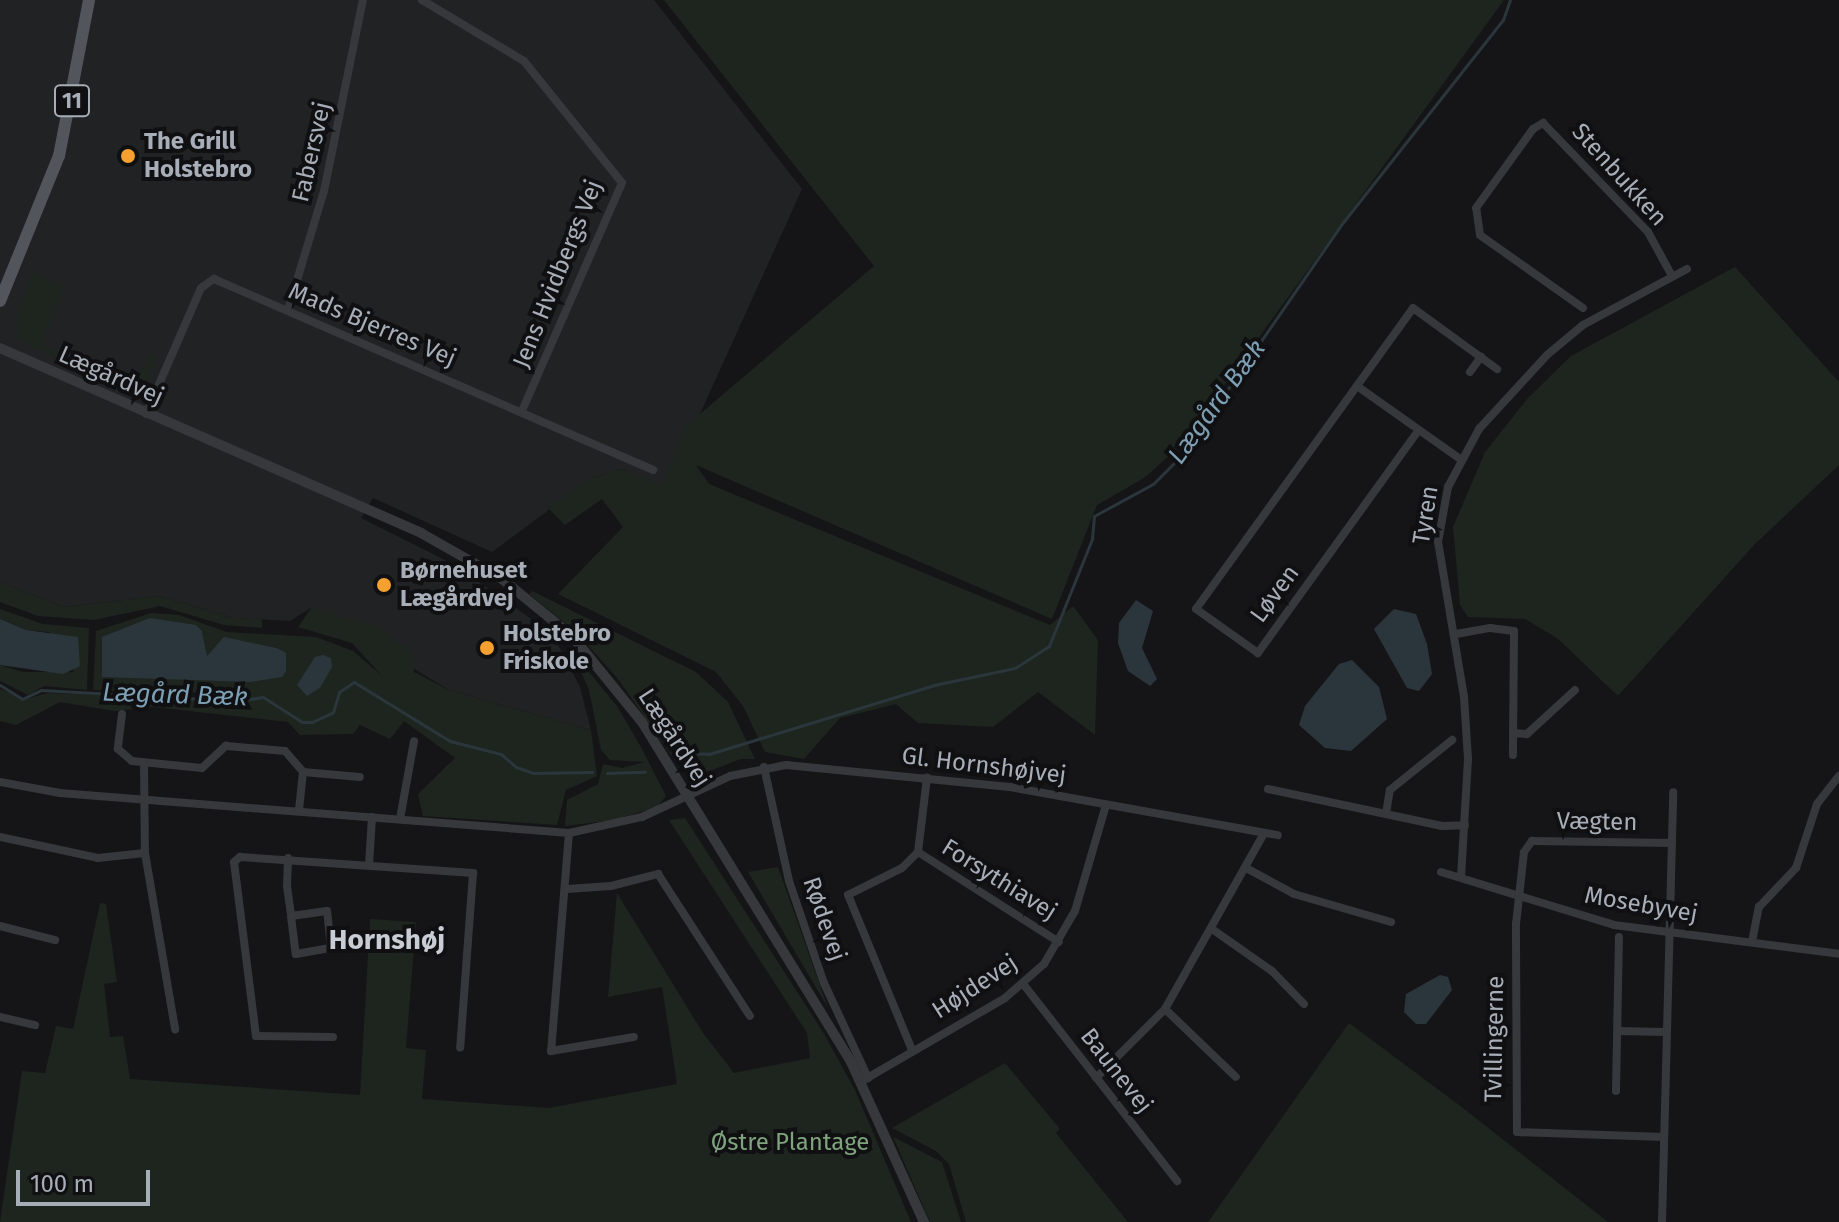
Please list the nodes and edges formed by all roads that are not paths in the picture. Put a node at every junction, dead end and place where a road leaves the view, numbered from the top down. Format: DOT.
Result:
graph roads {
  1 [pos="89,0"];
  2 [pos="363,0"];
  3 [pos="422,0"];
  4 [pos="1687,269"];
  5 [pos="1672,276"];
  6 [pos="0,301"];
  7 [pos="1583,308"];
  8 [pos="288,310"];
  9 [pos="0,348"];
  10 [pos="1481,357"];
  11 [pos="1497,369"];
  12 [pos="1470,372"];
  13 [pos="1357,386"];
  14 [pos="522,411"];
  15 [pos="146,414"];
  16 [pos="1418,431"];
  17 [pos="1460,459"];
  18 [pos="653,470"];
  19 [pos="1456,634"];
  20 [pos="1575,690"];
  21 [pos="122,714"];
  22 [pos="1513,733"];
  23 [pos="1452,740"];
  24 [pos="414,741"];
  25 [pos="1513,755"];
  26 [pos="144,763"];
  27 [pos="764,767"];
  28 [pos="303,772"];
  29 [pos="1839,776"];
  30 [pos="360,777"];
  31 [pos="927,778"];
  32 [pos="0,782"];
  33 [pos="1268,789"];
  34 [pos="1673,792"];
  35 [pos="142,796"];
  36 [pos="688,797"];
  37 [pos="1106,805"];
  38 [pos="299,810"];
  39 [pos="1386,814"];
  40 [pos="372,817"];
  41 [pos="400,819"];
  42 [pos="1465,825"];
  43 [pos="569,833"];
  44 [pos="1264,833"];
  45 [pos="1278,835"];
  46 [pos="0,837"];
  47 [pos="1672,843"];
  48 [pos="918,852"];
  49 [pos="145,853"];
  50 [pos="288,858"];
  51 [pos="369,865"];
  52 [pos="1248,869"];
  53 [pos="1441,872"];
  54 [pos="1461,877"];
  55 [pos="567,889"];
  56 [pos="1519,896"];
  57 [pos="291,916"];
  58 [pos="1391,922"];
  59 [pos="0,926"];
  60 [pos="1212,929"];
  61 [pos="1668,932"];
  62 [pos="1619,937"];
  63 [pos="55,940"];
  64 [pos="1059,942"];
  65 [pos="1752,942"];
  66 [pos="1839,954"];
  67 [pos="1024,985"];
  68 [pos="1304,1004"];
  69 [pos="1165,1009"];
  70 [pos="750,1016"];
  71 [pos="0,1017"];
  72 [pos="35,1025"];
  73 [pos="175,1029"];
  74 [pos="1618,1031"];
  75 [pos="1665,1032"];
  76 [pos="333,1037"];
  77 [pos="634,1037"];
  78 [pos="460,1048"];
  79 [pos="912,1050"];
  80 [pos="1236,1077"];
  81 [pos="1096,1078"];
  82 [pos="865,1080"];
  83 [pos="1616,1091"];
  84 [pos="1664,1137"];
  85 [pos="1177,1181"];
  86 [pos="924,1222"];
  87 [pos="1662,1222"];
  1 -- 6 [label="main road, 11"];
  2 -- 8 [label="street, Fabersvej"];
  3 -- 14 [label="street, Jens Hvidbergs Vej"];
  4 -- 5 [label="street, Tyren"];
  5 -- 7 [label="street, Stenbukken"];
  5 -- 17 [label="street, Tyren"];
  8 -- 14 [label="street, Mads Bjerres Vej"];
  8 -- 15 [label="street, Mads Bjerres Vej"];
  9 -- 15 [label="street, Lægårdvej"];
  10 -- 11 [label="street, Løven"];
  10 -- 12 [label="street"];
  10 -- 13 [label="street, Løven"];
  13 -- 16 [label="street"];
  13 -- 16 [label="street, Løven"];
  14 -- 18 [label="street, Mads Bjerres Vej"];
  15 -- 36 [label="street, Lægårdvej"];
  16 -- 17 [label="street"];
  17 -- 19 [label="street, Tyren"];
  19 -- 22 [label="street"];
  19 -- 42 [label="street, Tyren"];
  20 -- 22 [label="street"];
  21 -- 26 [label="street"];
  22 -- 25 [label="street"];
  23 -- 39 [label="street"];
  24 -- 41 [label="street"];
  26 -- 28 [label="street"];
  26 -- 35 [label="street"];
  27 -- 31 [label="street, Gl. Hornshøjvej"];
  27 -- 36 [label="street, Gl. Hornshøjvej"];
  27 -- 82 [label="street, Rødevej"];
  28 -- 30 [label="street"];
  28 -- 38 [label="street"];
  29 -- 65 [label="street"];
  31 -- 37 [label="street, Gl. Hornshøjvej"];
  31 -- 48 [label="street"];
  32 -- 35 [label="street, Gl. Hornshøjvej"];
  33 -- 39 [label="street"];
  34 -- 47 [label="street, Vægten"];
  35 -- 38 [label="street, Gl. Hornshøjvej"];
  35 -- 49 [label="street"];
  36 -- 43 [label="street, Gl. Hornshøjvej"];
  36 -- 82 [label="street, Lægårdvej"];
  37 -- 44 [label="street, Gl. Hornshøjvej"];
  37 -- 64 [label="street, Højdevej"];
  38 -- 40 [label="street, Gl. Hornshøjvej"];
  39 -- 42 [label="street"];
  40 -- 41 [label="street, Gl. Hornshøjvej"];
  40 -- 51 [label="street"];
  41 -- 43 [label="street, Gl. Hornshøjvej"];
  42 -- 54 [label="street, Tyren"];
  43 -- 55 [label="street"];
  44 -- 45 [label="street, Gl. Hornshøjvej"];
  44 -- 52 [label="street"];
  46 -- 49 [label="street"];
  47 -- 56 [label="street, Vægten"];
  47 -- 61 [label="street, Vægten"];
  48 -- 64 [label="street, Forsythiavej"];
  48 -- 79 [label="street"];
  49 -- 73 [label="street"];
  50 -- 51 [label="street"];
  50 -- 57 [label="street"];
  50 -- 76 [label="street"];
  51 -- 78 [label="street"];
  52 -- 58 [label="street"];
  52 -- 60 [label="street"];
  53 -- 54 [label="street, Mosebyvej"];
  54 -- 56 [label="street, Mosebyvej"];
  55 -- 70 [label="street"];
  55 -- 77 [label="street"];
  56 -- 61 [label="street, Mosebyvej"];
  56 -- 84 [label="street, Tvillingerne"];
  57 -- 57 [label="street"];
  59 -- 63 [label="street"];
  60 -- 68 [label="street"];
  60 -- 69 [label="street"];
  61 -- 65 [label="street, Mosebyvej"];
  61 -- 75 [label="street"];
  62 -- 74 [label="street"];
  64 -- 67 [label="street, Højdevej"];
  65 -- 66 [label="street, Mosebyvej"];
  67 -- 79 [label="street, Højdevej"];
  67 -- 81 [label="street, Baunevej"];
  69 -- 80 [label="street"];
  69 -- 81 [label="street"];
  71 -- 72 [label="street"];
  74 -- 75 [label="street"];
  74 -- 83 [label="street"];
  75 -- 84 [label="street"];
  79 -- 82 [label="street, Højdevej"];
  81 -- 85 [label="street, Baunevej"];
  82 -- 86 [label="street, Lægårdvej"];
  84 -- 87 [label="street"];
}
